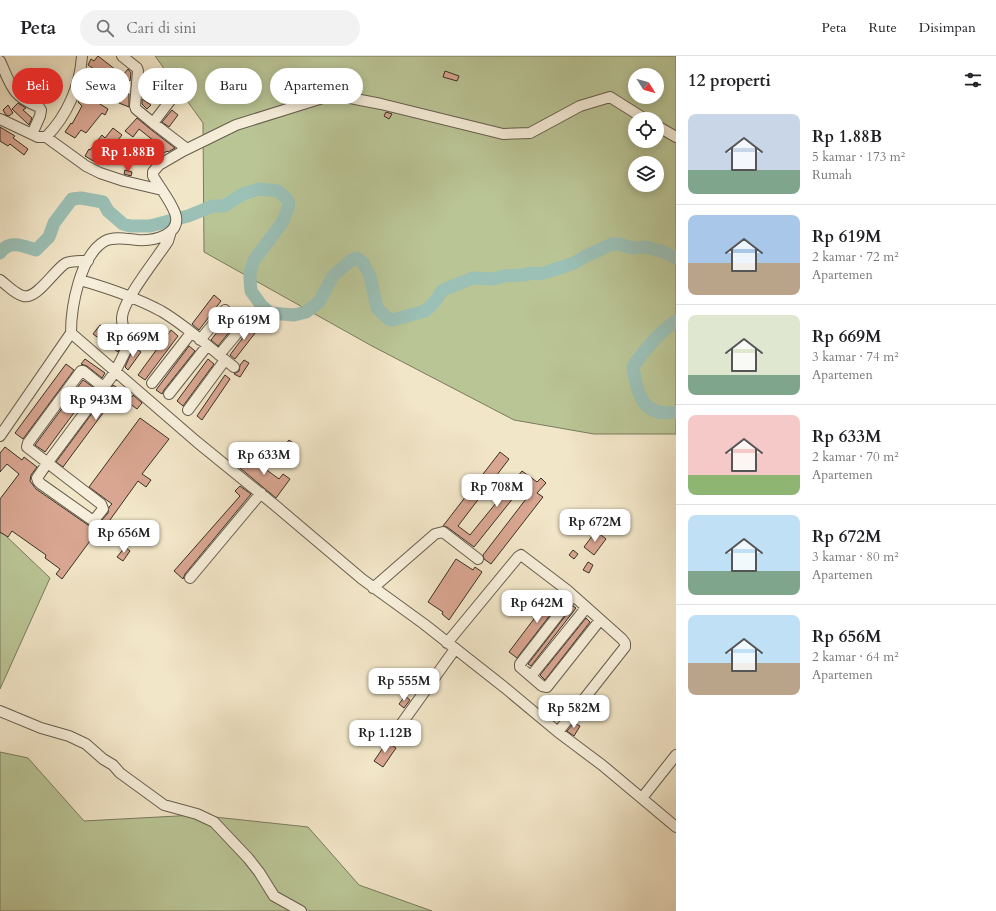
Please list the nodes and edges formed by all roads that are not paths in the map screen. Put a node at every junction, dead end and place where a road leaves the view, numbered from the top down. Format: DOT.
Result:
graph roads {
  1 [pos="82,56"];
  2 [pos="122,56"];
  3 [pos="0,61"];
  4 [pos="168,104"];
  5 [pos="634,112"];
  6 [pos="0,119"];
  7 [pos="153,123"];
  8 [pos="664,130"];
  9 [pos="32,134"];
  10 [pos="46,137"];
  11 [pos="676,137"];
  12 [pos="187,149"];
  13 [pos="162,190"];
  14 [pos="174,223"];
  15 [pos="88,261"];
  16 [pos="0,280"];
  17 [pos="80,280"];
  18 [pos="130,297"];
  19 [pos="225,310"];
  20 [pos="244,325"];
  21 [pos="71,333"];
  22 [pos="191,333"];
  23 [pos="204,343"];
  24 [pos="222,358"];
  25 [pos="234,368"];
  26 [pos="115,372"];
  27 [pos="152,383"];
  28 [pos="103,387"];
  29 [pos="169,394"];
  30 [pos="188,410"];
  31 [pos="0,436"];
  32 [pos="48,462"];
  33 [pos="261,493"];
  34 [pos="478,558"];
  35 [pos="190,578"];
  36 [pos="373,588"];
  37 [pos="573,596"];
  38 [pos="586,608"];
  39 [pos="600,620"];
  40 [pos="451,646"];
  41 [pos="531,676"];
  42 [pos="0,711"];
  43 [pos="558,732"];
  44 [pos="392,737"];
  45 [pos="676,755"];
  46 [pos="642,798"];
  47 [pos="676,827"];
  48 [pos="301,911"];
  1 -- 10 [label="street"];
  2 -- 7 [label="street"];
  3 -- 9 [label="street"];
  4 -- 7 [label="street"];
  5 -- 12 [label="street"];
  6 -- 9 [label="street"];
  7 -- 12 [label="street"];
  8 -- 11 [label="street"];
  9 -- 10 [label="street"];
  10 -- 13 [label="street"];
  12 -- 13 [label="street"];
  13 -- 14 [label="street"];
  14 -- 15 [label="street"];
  14 -- 18 [label="street"];
  15 -- 16 [label="street"];
  15 -- 17 [label="street"];
  17 -- 18 [label="street"];
  17 -- 21 [label="street"];
  18 -- 22 [label="street"];
  18 -- 26 [label="street"];
  19 -- 23 [label="street"];
  20 -- 24 [label="street"];
  21 -- 26 [label="street"];
  21 -- 31 [label="street"];
  22 -- 23 [label="street"];
  22 -- 27 [label="street"];
  23 -- 24 [label="street"];
  23 -- 29 [label="street"];
  24 -- 25 [label="street"];
  24 -- 30 [label="street"];
  26 -- 28 [label="street"];
  26 -- 33 [label="street"];
  28 -- 32 [label="street"];
  28 -- 32 [label="street"];
  32 -- 32 [label="street"];
  33 -- 35 [label="street"];
  33 -- 36 [label="street"];
  34 -- 36 [label="street"];
  36 -- 40 [label="street"];
  37 -- 38 [label="street"];
  37 -- 40 [label="street"];
  37 -- 41 [label="street"];
  38 -- 39 [label="street"];
  38 -- 41 [label="street"];
  39 -- 41 [label="street"];
  39 -- 43 [label="street"];
  40 -- 43 [label="street"];
  40 -- 44 [label="street"];
  42 -- 48 [label="street"];
  43 -- 46 [label="street"];
  45 -- 46 [label="street"];
  46 -- 47 [label="street"];
}
